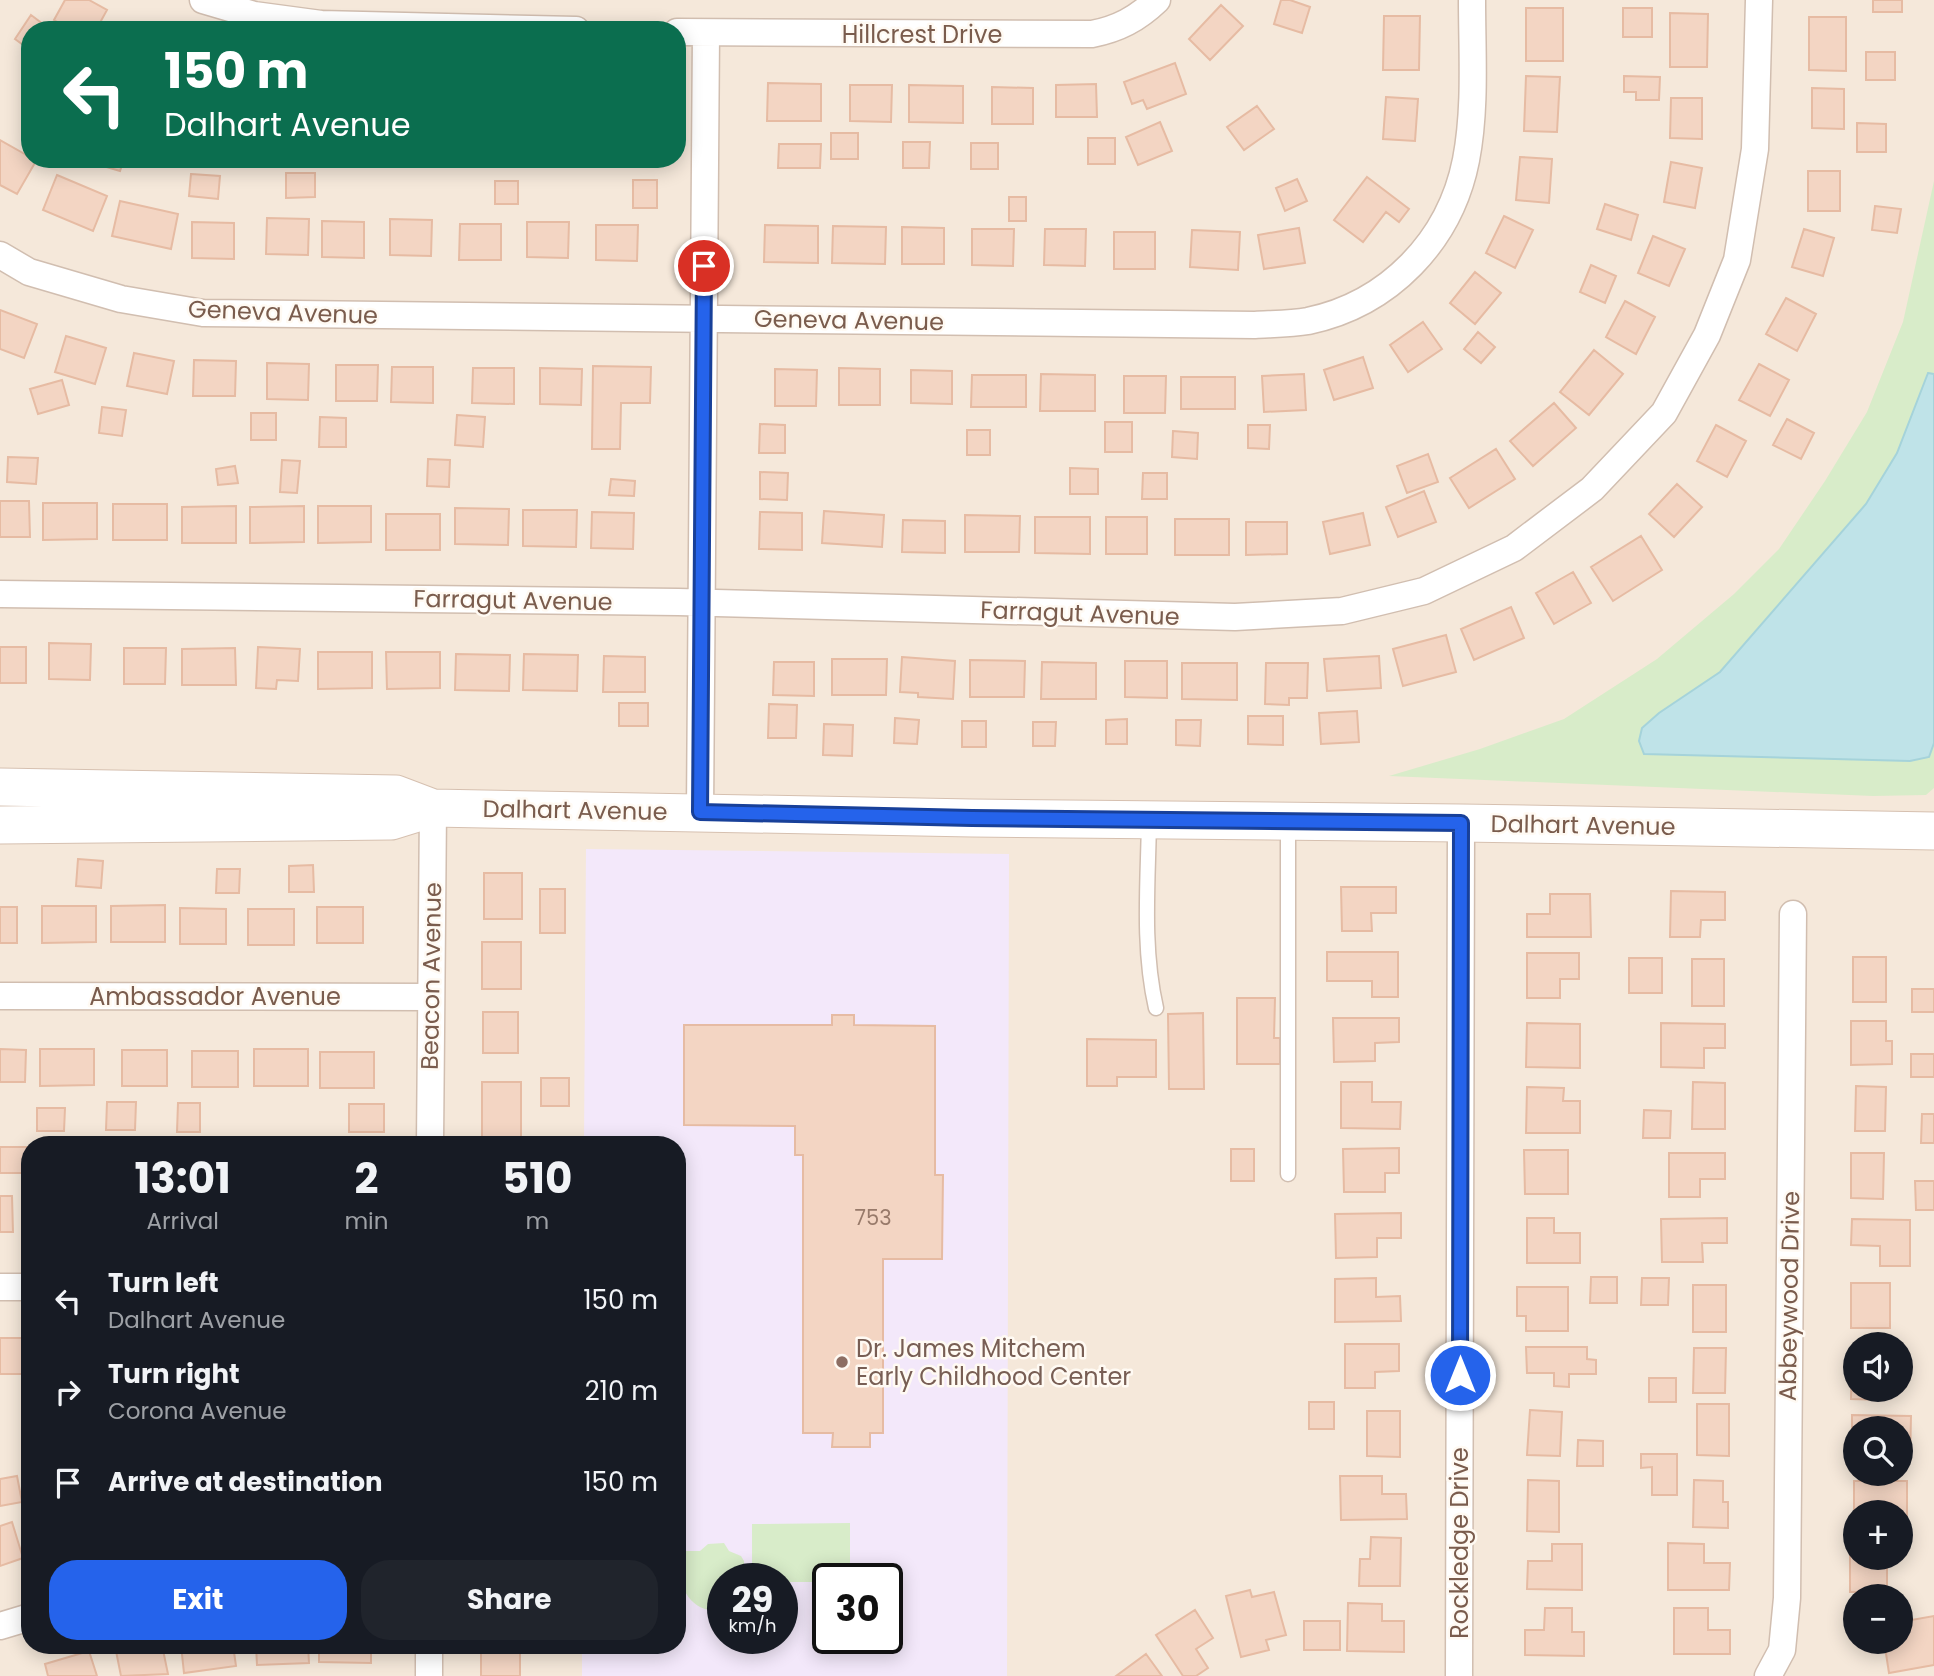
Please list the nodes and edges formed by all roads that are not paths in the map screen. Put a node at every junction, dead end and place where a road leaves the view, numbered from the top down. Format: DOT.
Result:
graph roads {
  1 [pos="203,0"];
  2 [pos="1157,0"];
  3 [pos="1472,0"];
  4 [pos="1759,0"];
  5 [pos="299,21"];
  6 [pos="686,32"];
  7 [pos="706,33"];
  8 [pos="0,254"];
  9 [pos="704,318"];
  10 [pos="0,594"];
  11 [pos="701,603"];
  12 [pos="0,787"];
  13 [pos="433,808"];
  14 [pos="700,812"];
  15 [pos="1149,820"];
  16 [pos="1288,821"];
  17 [pos="1461,823"];
  18 [pos="0,825"];
  19 [pos="1934,831"];
  20 [pos="1793,915"];
  21 [pos="0,996"];
  22 [pos="430,997"];
  23 [pos="1156,1008"];
  24 [pos="430,1136"];
  25 [pos="1288,1174"];
  26 [pos="0,1287"];
  27 [pos="21,1287"];
  28 [pos="21,1620"];
  29 [pos="0,1626"];
  30 [pos="429,1654"];
  31 [pos="429,1676"];
  32 [pos="1459,1676"];
  33 [pos="1770,1676"];
  1 -- 5 [label="street"];
  2 -- 7 [label="street, Hillcrest Drive"];
  3 -- 9 [label="street, Geneva Avenue"];
  4 -- 11 [label="street, Farragut Avenue"];
  6 -- 7 [label="street, Hillcrest Drive"];
  7 -- 9 [label="street"];
  8 -- 9 [label="street, Geneva Avenue"];
  9 -- 11 [label="street"];
  10 -- 11 [label="street, Farragut Avenue"];
  11 -- 14 [label="street"];
  12 -- 13 [label="main road, Dalhart Avenue"];
  13 -- 14 [label="main road, Dalhart Avenue"];
  13 -- 18 [label="main road, Dalhart Avenue"];
  13 -- 22 [label="street, Beacon Avenue"];
  14 -- 15 [label="main road, Dalhart Avenue"];
  15 -- 16 [label="main road, Dalhart Avenue"];
  15 -- 23 [label="lane"];
  16 -- 17 [label="main road, Dalhart Avenue"];
  16 -- 25 [label="lane"];
  17 -- 19 [label="main road, Dalhart Avenue"];
  17 -- 32 [label="street, Rockledge Drive"];
  20 -- 33 [label="street, Abbeywood Drive"];
  21 -- 22 [label="street, Ambassador Avenue"];
  22 -- 24 [label="street, Beacon Avenue"];
  26 -- 27 [label="street"];
  28 -- 29 [label="street"];
  30 -- 31 [label="street"];
}
